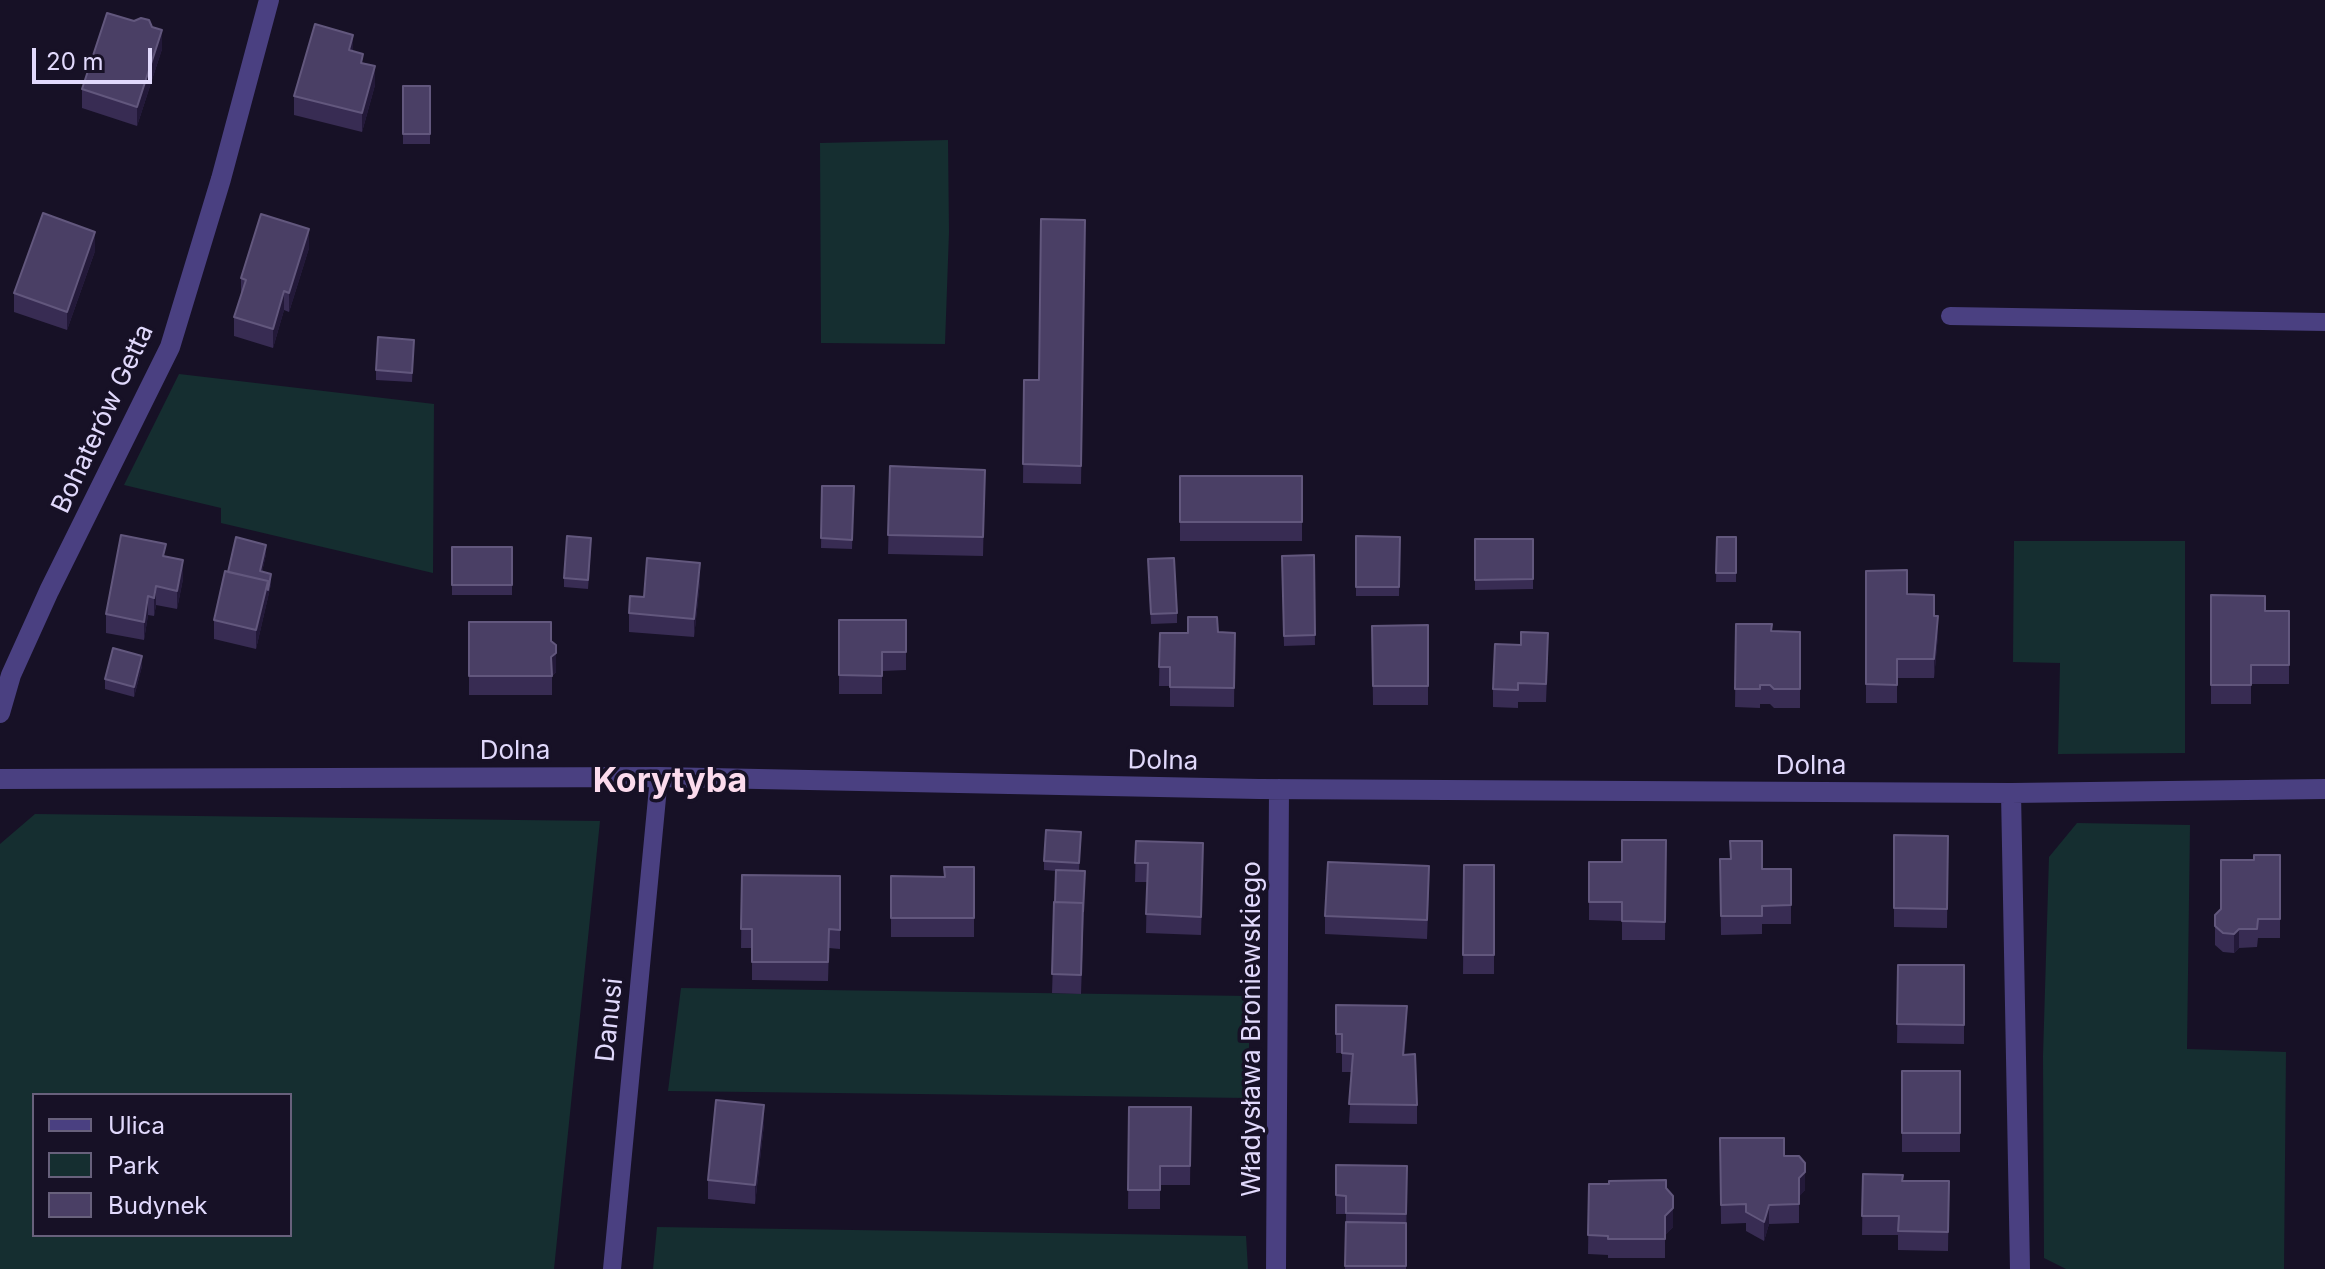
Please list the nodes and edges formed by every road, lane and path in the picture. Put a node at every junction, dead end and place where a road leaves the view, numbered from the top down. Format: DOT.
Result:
graph roads {
  1 [pos="269,0"];
  2 [pos="1950,316"];
  3 [pos="2325,322"];
  4 [pos="0,713"];
  5 [pos="659,777"];
  6 [pos="0,779"];
  7 [pos="1279,789"];
  8 [pos="2325,789"];
  9 [pos="2011,793"];
  10 [pos="612,1269"];
  11 [pos="1276,1269"];
  12 [pos="2020,1269"];
  1 -- 4 [label="street, Bohaterów Getta"];
  2 -- 3 [label="lane"];
  5 -- 6 [label="street, Dolna"];
  5 -- 7 [label="street, Dolna"];
  5 -- 10 [label="lane, Danusi"];
  7 -- 9 [label="street, Dolna"];
  7 -- 11 [label="street, Władysława Broniewskiego"];
  8 -- 9 [label="street, Dolna"];
  9 -- 12 [label="street"];
}
